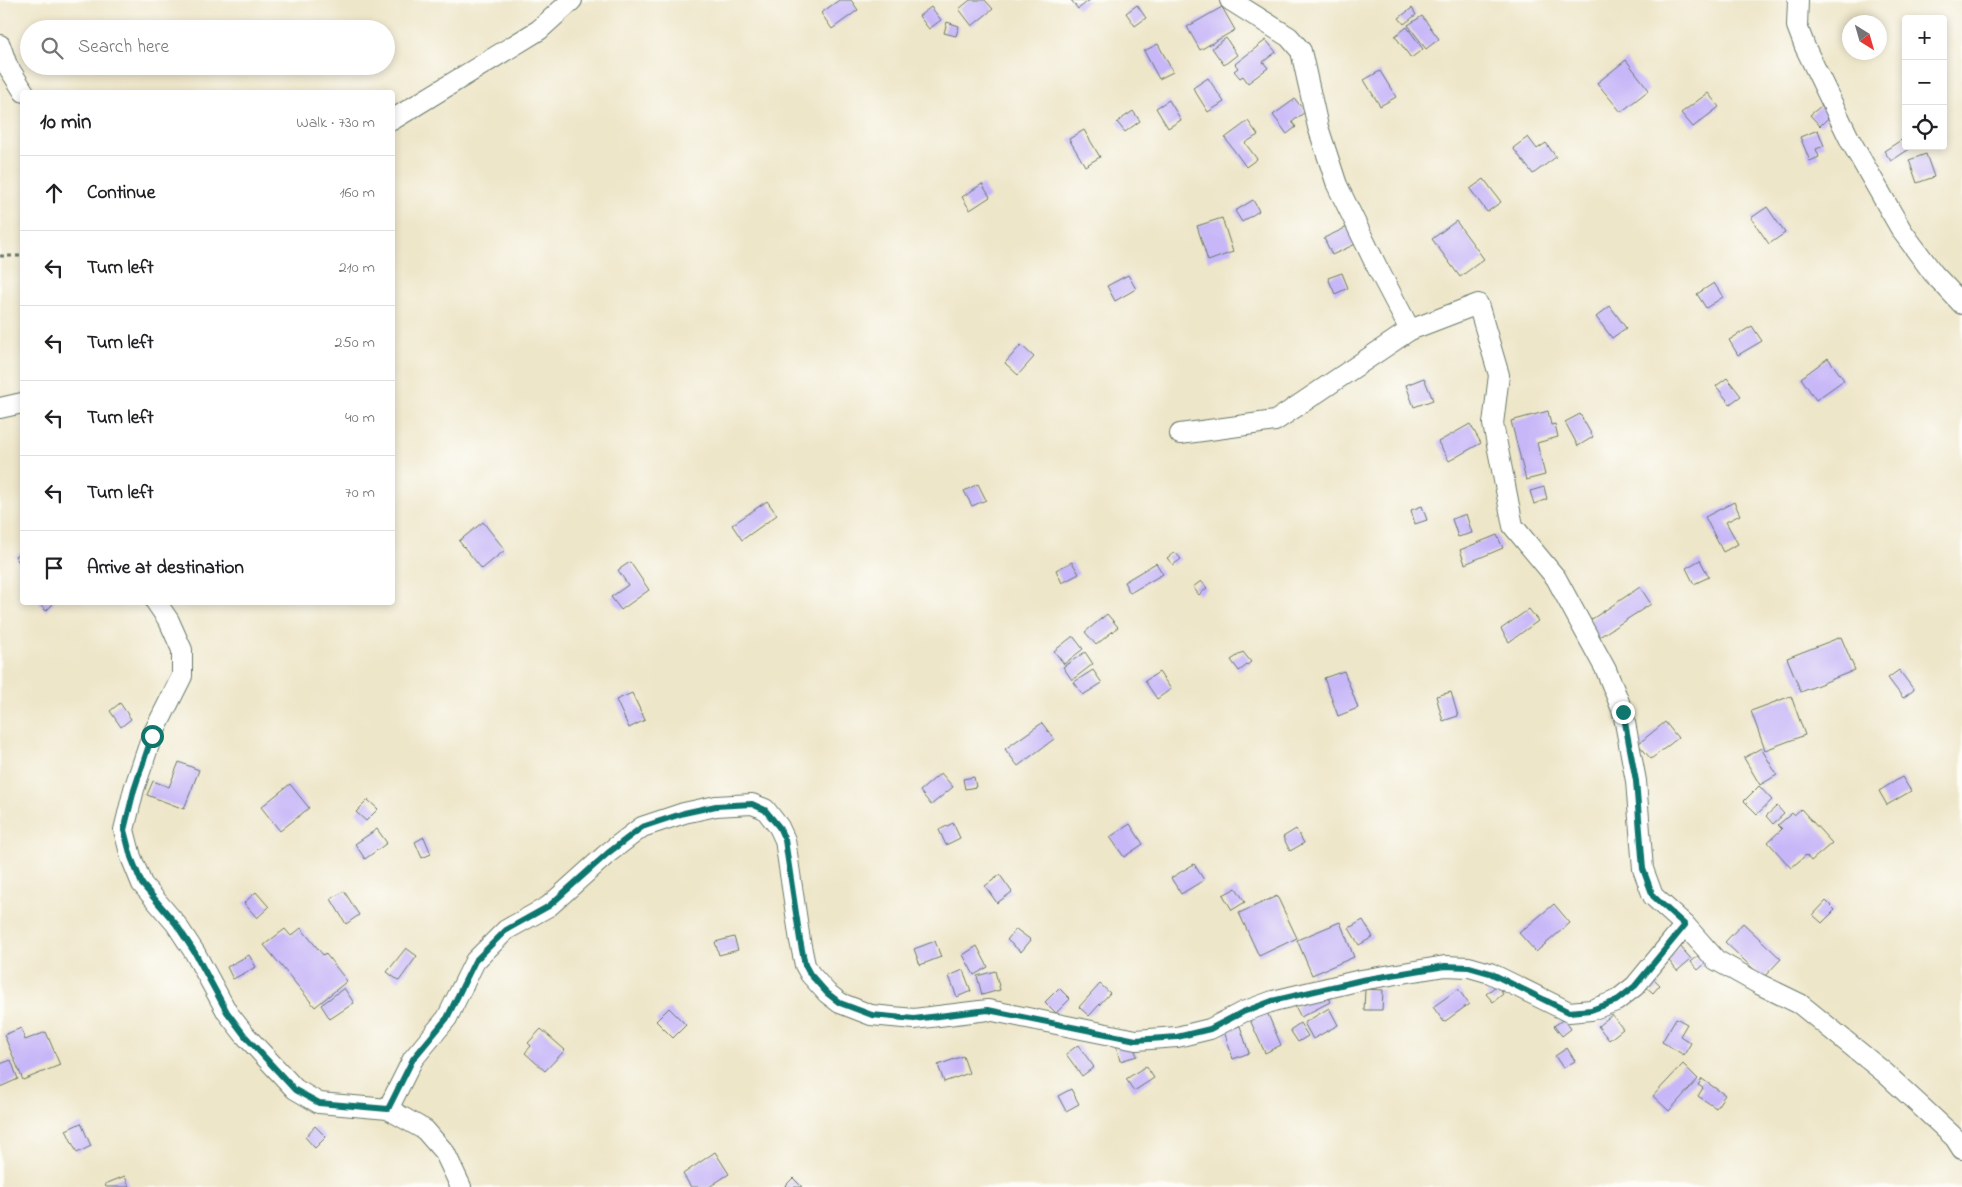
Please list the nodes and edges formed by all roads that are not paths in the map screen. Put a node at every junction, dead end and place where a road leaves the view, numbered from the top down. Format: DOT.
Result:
graph roads {
  1 [pos="572,0"];
  2 [pos="1230,0"];
  3 [pos="1798,0"];
  4 [pos="0,45"];
  5 [pos="23,90"];
  6 [pos="395,118"];
  7 [pos="1962,304"];
  8 [pos="1410,330"];
  9 [pos="20,403"];
  10 [pos="0,408"];
  11 [pos="1180,434"];
  12 [pos="158,605"];
  13 [pos="1685,925"];
  14 [pos="388,1109"];
  15 [pos="1962,1149"];
  16 [pos="461,1187"];
  1 -- 6 [label="street"];
  2 -- 8 [label="street"];
  3 -- 7 [label="street"];
  4 -- 5 [label="street"];
  8 -- 11 [label="street"];
  8 -- 13 [label="street"];
  9 -- 10 [label="street"];
  12 -- 14 [label="street"];
  13 -- 14 [label="street"];
  13 -- 15 [label="street"];
  14 -- 16 [label="street"];
}
